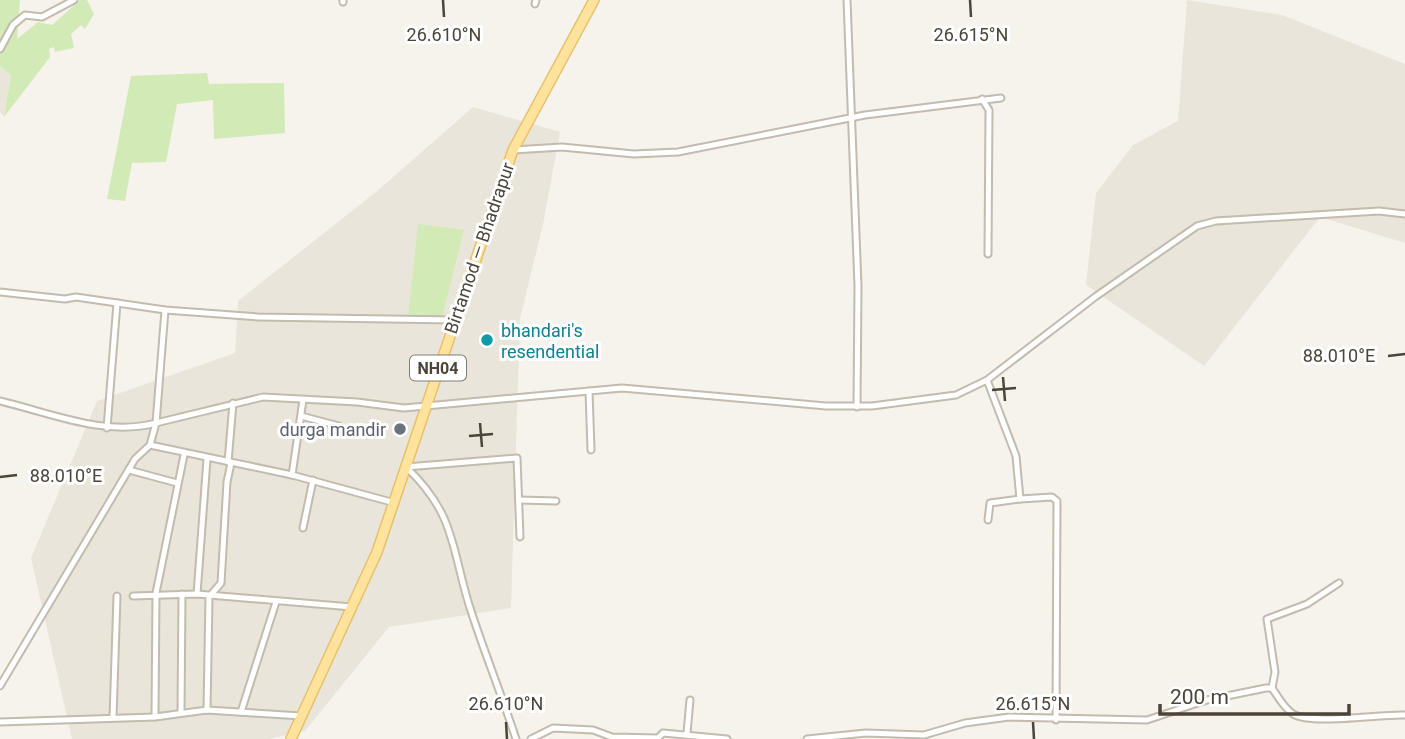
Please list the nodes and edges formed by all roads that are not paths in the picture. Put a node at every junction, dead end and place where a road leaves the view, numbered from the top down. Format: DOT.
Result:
graph roads {
  1 [pos="74,0"];
  2 [pos="594,0"];
  3 [pos="847,0"];
  4 [pos="0,48"];
  5 [pos="1000,98"];
  6 [pos="982,99"];
  7 [pos="850,118"];
  8 [pos="513,149"];
  9 [pos="1405,214"];
  10 [pos="988,254"];
  11 [pos="0,292"];
  12 [pos="117,303"];
  13 [pos="165,310"];
  14 [pos="454,320"];
  15 [pos="987,380"];
  16 [pos="589,391"];
  17 [pos="303,400"];
  18 [pos="0,401"];
  19 [pos="233,403"];
  20 [pos="426,407"];
  21 [pos="857,407"];
  22 [pos="301,416"];
  23 [pos="156,423"];
  24 [pos="339,426"];
  25 [pos="107,428"];
  26 [pos="150,445"];
  27 [pos="591,450"];
  28 [pos="184,454"];
  29 [pos="207,459"];
  30 [pos="229,462"];
  31 [pos="405,467"];
  32 [pos="129,470"];
  33 [pos="292,475"];
  34 [pos="313,480"];
  35 [pos="177,483"];
  36 [pos="1020,499"];
  37 [pos="520,500"];
  38 [pos="556,501"];
  39 [pos="395,503"];
  40 [pos="988,520"];
  41 [pos="303,528"];
  42 [pos="520,537"];
  43 [pos="1339,583"];
  44 [pos="156,593"];
  45 [pos="182,594"];
  46 [pos="197,594"];
  47 [pos="117,596"];
  48 [pos="133,596"];
  49 [pos="209,597"];
  50 [pos="276,602"];
  51 [pos="352,607"];
  52 [pos="0,686"];
  53 [pos="1272,688"];
  54 [pos="690,700"];
  55 [pos="207,710"];
  56 [pos="181,712"];
  57 [pos="241,712"];
  58 [pos="1405,715"];
  59 [pos="301,716"];
  60 [pos="155,717"];
  61 [pos="113,718"];
  62 [pos="1056,719"];
  63 [pos="0,722"];
  64 [pos="687,733"];
  65 [pos="291,739"];
  66 [pos="516,739"];
  67 [pos="531,739"];
  68 [pos="727,739"];
  69 [pos="807,739"];
  1 -- 4 [label="street"];
  2 -- 8 [label="main road, Birtamod — Bhadrapur / NH04"];
  3 -- 7 [label="street"];
  5 -- 6 [label="street"];
  6 -- 7 [label="street"];
  6 -- 10 [label="street"];
  7 -- 8 [label="street"];
  7 -- 21 [label="street"];
  8 -- 14 [label="main road, Birtamod — Bhadrapur / NH04"];
  9 -- 15 [label="street"];
  11 -- 12 [label="street"];
  12 -- 13 [label="street"];
  12 -- 25 [label="street"];
  13 -- 14 [label="street"];
  13 -- 23 [label="street"];
  14 -- 20 [label="main road, Birtamod — Bhadrapur / NH04"];
  15 -- 21 [label="street"];
  15 -- 36 [label="street"];
  16 -- 20 [label="street"];
  16 -- 21 [label="street"];
  16 -- 27 [label="street"];
  17 -- 19 [label="street"];
  17 -- 20 [label="street"];
  17 -- 22 [label="street"];
  18 -- 25 [label="street"];
  19 -- 23 [label="street"];
  19 -- 30 [label="street"];
  20 -- 31 [label="main road, Birtamod — Bhadrapur / NH04"];
  22 -- 24 [label="street"];
  22 -- 33 [label="street"];
  23 -- 25 [label="street"];
  23 -- 26 [label="street"];
  26 -- 28 [label="street"];
  26 -- 32 [label="street"];
  28 -- 29 [label="street"];
  28 -- 35 [label="street"];
  29 -- 30 [label="street"];
  29 -- 46 [label="street"];
  30 -- 33 [label="street"];
  30 -- 49 [label="street"];
  31 -- 37 [label="street"];
  31 -- 39 [label="main road, Birtamod — Bhadrapur / NH04"];
  31 -- 66 [label="street"];
  32 -- 35 [label="street"];
  32 -- 52 [label="street"];
  33 -- 34 [label="street"];
  34 -- 39 [label="street"];
  34 -- 41 [label="street"];
  35 -- 44 [label="street"];
  36 -- 40 [label="street"];
  36 -- 62 [label="street"];
  37 -- 38 [label="street"];
  37 -- 42 [label="street"];
  39 -- 51 [label="main road, Birtamod — Bhadrapur / NH04"];
  43 -- 53 [label="street"];
  44 -- 45 [label="street"];
  44 -- 48 [label="street"];
  44 -- 60 [label="street"];
  45 -- 46 [label="street"];
  45 -- 56 [label="street"];
  46 -- 49 [label="street"];
  47 -- 61 [label="street"];
  49 -- 50 [label="street"];
  49 -- 55 [label="street"];
  50 -- 51 [label="street"];
  50 -- 57 [label="street"];
  51 -- 59 [label="main road, Birtamod — Bhadrapur / NH04"];
  53 -- 58 [label="street"];
  53 -- 62 [label="street"];
  54 -- 64 [label="street"];
  55 -- 56 [label="street"];
  55 -- 57 [label="street"];
  56 -- 60 [label="street"];
  57 -- 59 [label="street"];
  59 -- 65 [label="main road, Birtamod — Bhadrapur / NH04"];
  60 -- 61 [label="street"];
  61 -- 63 [label="street"];
  62 -- 69 [label="street"];
  64 -- 67 [label="street"];
  64 -- 68 [label="street"];
}
